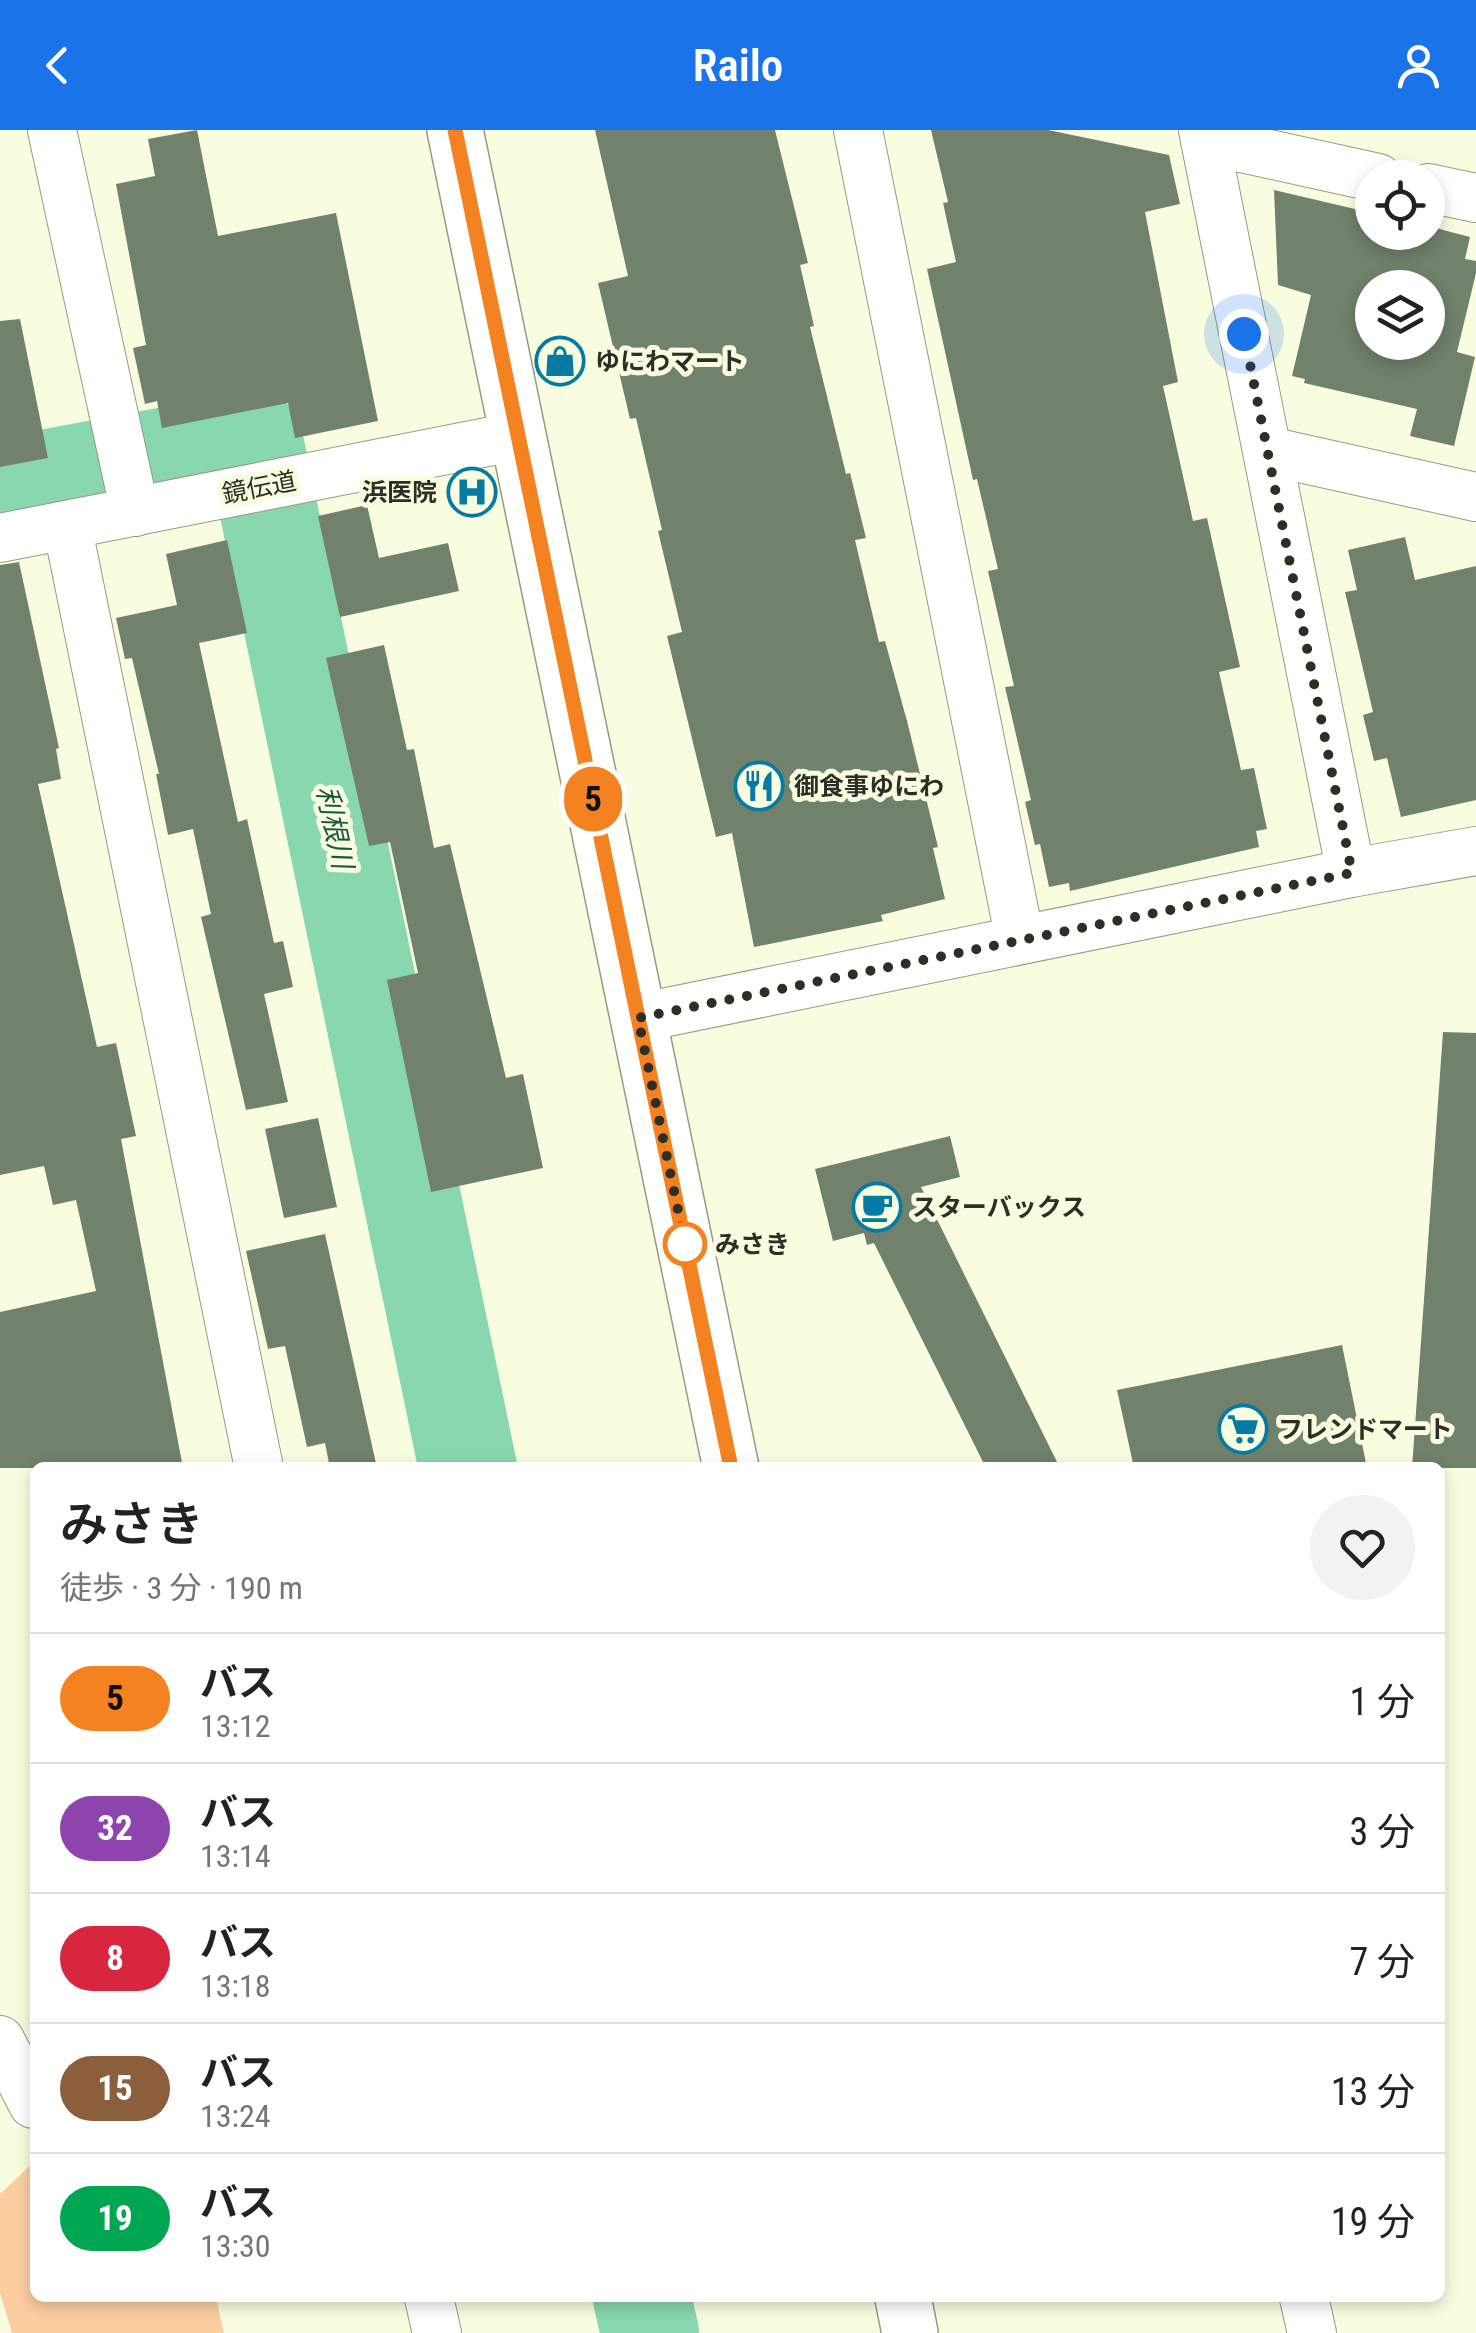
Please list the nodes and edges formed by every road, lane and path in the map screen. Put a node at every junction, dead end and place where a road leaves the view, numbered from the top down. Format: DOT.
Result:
graph roads {
  1 [pos="52,130"];
  2 [pos="455,130"];
  3 [pos="858,130"];
  4 [pos="1204,135"];
  5 [pos="1355,172"];
  6 [pos="1445,192"];
  7 [pos="1476,198"];
  8 [pos="518,436"];
  9 [pos="1268,450"];
  10 [pos="1476,497"];
  11 [pos="135,512"];
  12 [pos="67,525"];
  13 [pos="0,538"];
  14 [pos="1476,851"];
  15 [pos="1352,873"];
  16 [pos="1020,940"];
  17 [pos="638,1018"];
  18 [pos="258,1462"];
  19 [pos="730,1462"];
  20 [pos="0,2040"];
  21 [pos="23,2112"];
  22 [pos="430,2302"];
  23 [pos="904,2302"];
  24 [pos="1305,2302"];
  25 [pos="437,2333"];
  26 [pos="910,2333"];
  27 [pos="1312,2333"];
  1 -- 11 [label="street"];
  2 -- 8 [label="street"];
  3 -- 16 [label="street"];
  4 -- 5 [label="street"];
  4 -- 9 [label="street"];
  6 -- 7 [label="street"];
  8 -- 11 [label="street, 鏡伝道"];
  8 -- 17 [label="street"];
  9 -- 10 [label="street"];
  9 -- 15 [label="street"];
  11 -- 12 [label="street, 鏡伝道"];
  12 -- 13 [label="street, 鏡伝道"];
  12 -- 18 [label="street"];
  14 -- 15 [label="street"];
  15 -- 16 [label="street"];
  16 -- 17 [label="street"];
  17 -- 19 [label="street"];
  20 -- 21 [label="street"];
  22 -- 25 [label="street"];
  23 -- 26 [label="street"];
  24 -- 27 [label="street"];
}
